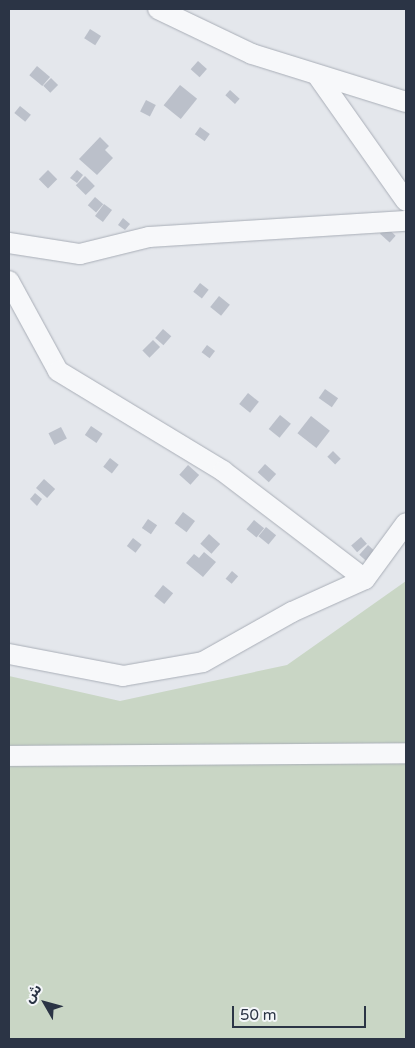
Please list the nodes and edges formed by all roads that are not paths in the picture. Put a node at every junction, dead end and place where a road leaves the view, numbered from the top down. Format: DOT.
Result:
graph roads {
  1 [pos="158,9"];
  2 [pos="317,75"];
  3 [pos="406,102"];
  4 [pos="406,201"];
  5 [pos="406,221"];
  6 [pos="9,244"];
  7 [pos="9,280"];
  8 [pos="406,523"];
  9 [pos="365,579"];
  10 [pos="9,654"];
  11 [pos="406,753"];
  12 [pos="9,756"];
  1 -- 2 [label="street"];
  2 -- 3 [label="street"];
  2 -- 4 [label="street"];
  5 -- 6 [label="street"];
  7 -- 9 [label="street"];
  8 -- 9 [label="street"];
  9 -- 10 [label="street"];
  11 -- 12 [label="street"];
}
